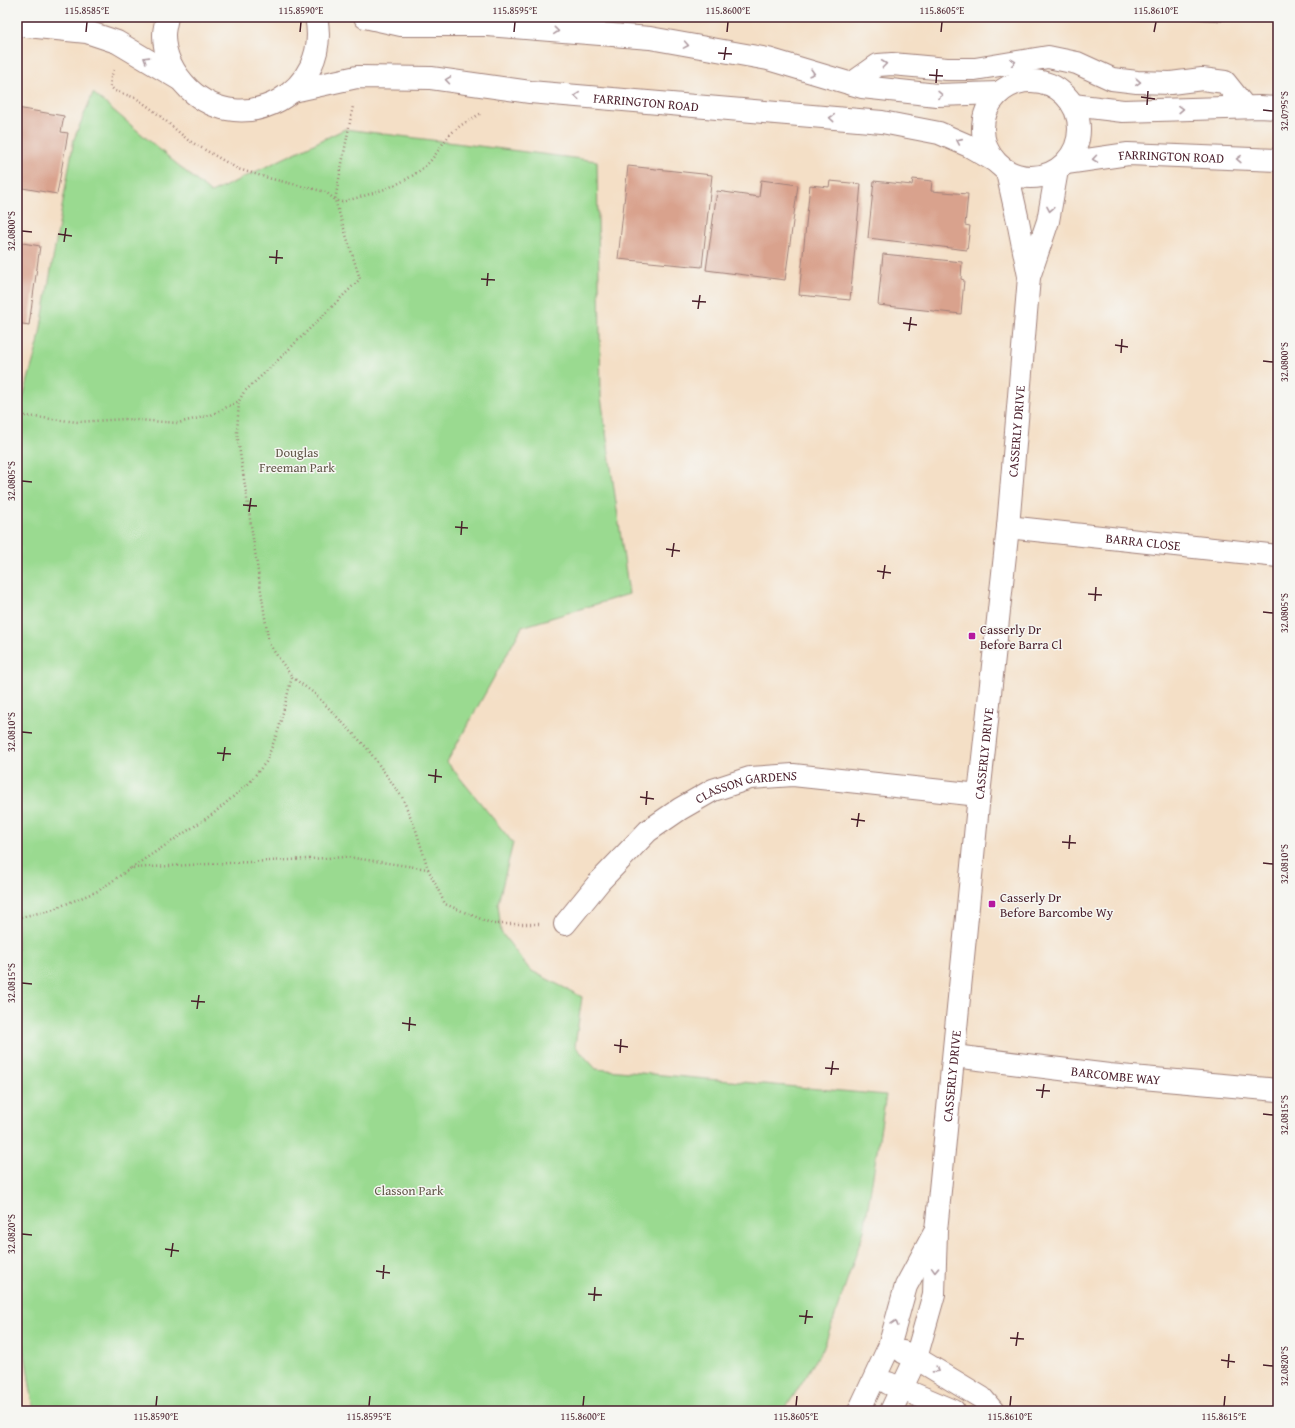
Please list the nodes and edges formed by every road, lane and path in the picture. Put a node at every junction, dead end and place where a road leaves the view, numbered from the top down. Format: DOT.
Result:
graph roads {
  1 [pos="167,17"];
  2 [pos="316,17"];
  3 [pos="365,17"];
  4 [pos="17,26"];
  5 [pos="115,68"];
  6 [pos="180,80"];
  7 [pos="851,84"];
  8 [pos="293,91"];
  9 [pos="998,93"];
  10 [pos="354,103"];
  11 [pos="1072,105"];
  12 [pos="1245,107"];
  13 [pos="1278,108"];
  14 [pos="480,114"];
  15 [pos="1278,160"];
  16 [pos="1000,166"];
  17 [pos="1062,166"];
  18 [pos="335,200"];
  19 [pos="1029,277"];
  20 [pos="239,401"];
  21 [pos="17,415"];
  22 [pos="1008,527"];
  23 [pos="1278,556"];
  24 [pos="292,677"];
  25 [pos="979,795"];
  26 [pos="131,868"];
  27 [pos="428,869"];
  28 [pos="17,918"];
  29 [pos="565,924"];
  30 [pos="954,1056"];
  31 [pos="1278,1090"];
  32 [pos="936,1231"];
  33 [pos="888,1347"];
  34 [pos="916,1358"];
  35 [pos="875,1377"];
  36 [pos="901,1389"];
  37 [pos="859,1411"];
  38 [pos="891,1411"];
  39 [pos="954,1411"];
  40 [pos="993,1411"];
  1 -- 6 [label="street"];
  2 -- 8 [label="street"];
  3 -- 7 [label="street, one-way"];
  6 -- 4 [label="street, one-way"];
  5 -- 18 [label="path"];
  6 -- 8 [label="street"];
  7 -- 9 [label="street, one-way"];
  7 -- 12 [label="street, one-way"];
  16 -- 8 [label="street, FARRINGTON ROAD, one-way"];
  9 -- 11 [label="street"];
  9 -- 16 [label="street"];
  10 -- 18 [label="path"];
  11 -- 12 [label="street, one-way"];
  11 -- 17 [label="street"];
  12 -- 13 [label="street"];
  14 -- 18 [label="path"];
  15 -- 17 [label="street, FARRINGTON ROAD, one-way"];
  16 -- 17 [label="street"];
  16 -- 19 [label="street, CASSERLY DRIVE"];
  17 -- 19 [label="street, CASSERLY DRIVE, one-way"];
  18 -- 20 [label="path"];
  19 -- 22 [label="street, CASSERLY DRIVE"];
  20 -- 21 [label="path"];
  20 -- 24 [label="path"];
  22 -- 23 [label="street, BARRA CLOSE"];
  22 -- 25 [label="street, CASSERLY DRIVE"];
  24 -- 26 [label="path"];
  24 -- 27 [label="path"];
  25 -- 29 [label="street, CLASSON GARDENS"];
  25 -- 30 [label="street, CASSERLY DRIVE"];
  26 -- 27 [label="path"];
  26 -- 28 [label="path"];
  27 -- 29 [label="path"];
  30 -- 31 [label="street, BARCOMBE WAY"];
  30 -- 32 [label="street, CASSERLY DRIVE"];
  33 -- 32 [label="street, CASSERLY DRIVE, one-way"];
  32 -- 34 [label="street, CASSERLY DRIVE, one-way"];
  33 -- 34 [label="street"];
  33 -- 35 [label="street, CASSERLY DRIVE"];
  34 -- 36 [label="street, CASSERLY DRIVE"];
  34 -- 40 [label="street, one-way"];
  35 -- 36 [label="street"];
  35 -- 37 [label="street, CASSERLY DRIVE"];
  36 -- 38 [label="street, CASSERLY DRIVE"];
  36 -- 39 [label="street"];
}
